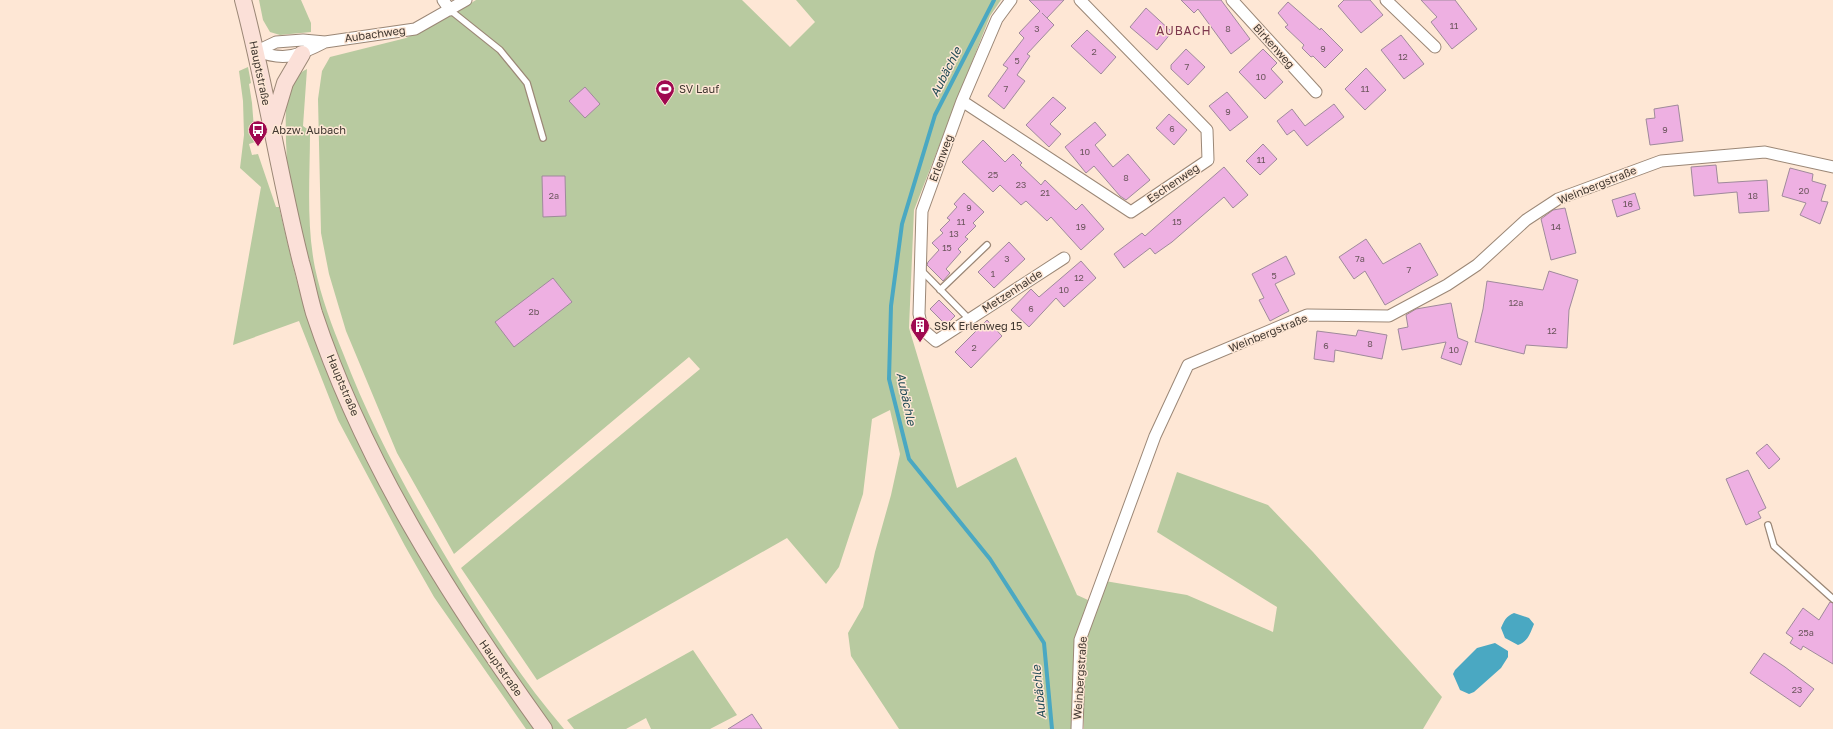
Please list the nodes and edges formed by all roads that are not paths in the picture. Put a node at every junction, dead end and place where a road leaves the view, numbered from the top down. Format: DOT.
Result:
graph roads {
  1 [pos="243,0"];
  2 [pos="444,0"];
  3 [pos="466,0"];
  4 [pos="1011,0"];
  5 [pos="1080,0"];
  6 [pos="1232,0"];
  7 [pos="1386,0"];
  8 [pos="450,10"];
  9 [pos="325,42"];
  10 [pos="1434,47"];
  11 [pos="256,51"];
  12 [pos="302,54"];
  13 [pos="1316,92"];
  14 [pos="962,101"];
  15 [pos="272,128"];
  16 [pos="543,138"];
  17 [pos="1833,167"];
  18 [pos="987,245"];
  19 [pos="1064,258"];
  20 [pos="921,270"];
  21 [pos="940,290"];
  22 [pos="968,320"];
  23 [pos="922,328"];
  24 [pos="1768,525"];
  25 [pos="1833,599"];
  26 [pos="544,729"];
  27 [pos="1077,729"];
  1 -- 11 [label="main road, Hauptstraße"];
  2 -- 8 [label="street"];
  3 -- 8 [label="street, Aubachweg"];
  4 -- 14 [label="street, Erlenweg"];
  5 -- 14 [label="street, Eschenweg"];
  6 -- 13 [label="street, Birkenweg"];
  7 -- 10 [label="street"];
  8 -- 9 [label="street, Aubachweg"];
  8 -- 16 [label="lane"];
  9 -- 11 [label="street, Aubachweg"];
  9 -- 12 [label="street, Aubachweg"];
  11 -- 12 [label="street, Aubachweg"];
  11 -- 15 [label="main road, Hauptstraße"];
  12 -- 15 [label="main road"];
  14 -- 20 [label="street, Erlenweg"];
  15 -- 26 [label="main road, Hauptstraße"];
  17 -- 27 [label="street, Weinbergstraße"];
  18 -- 21 [label="lane"];
  19 -- 22 [label="street, Metzenhalde"];
  20 -- 21 [label="lane"];
  20 -- 23 [label="street, Erlenweg"];
  21 -- 22 [label="lane"];
  22 -- 23 [label="street, Metzenhalde"];
  24 -- 25 [label="lane"];
}
